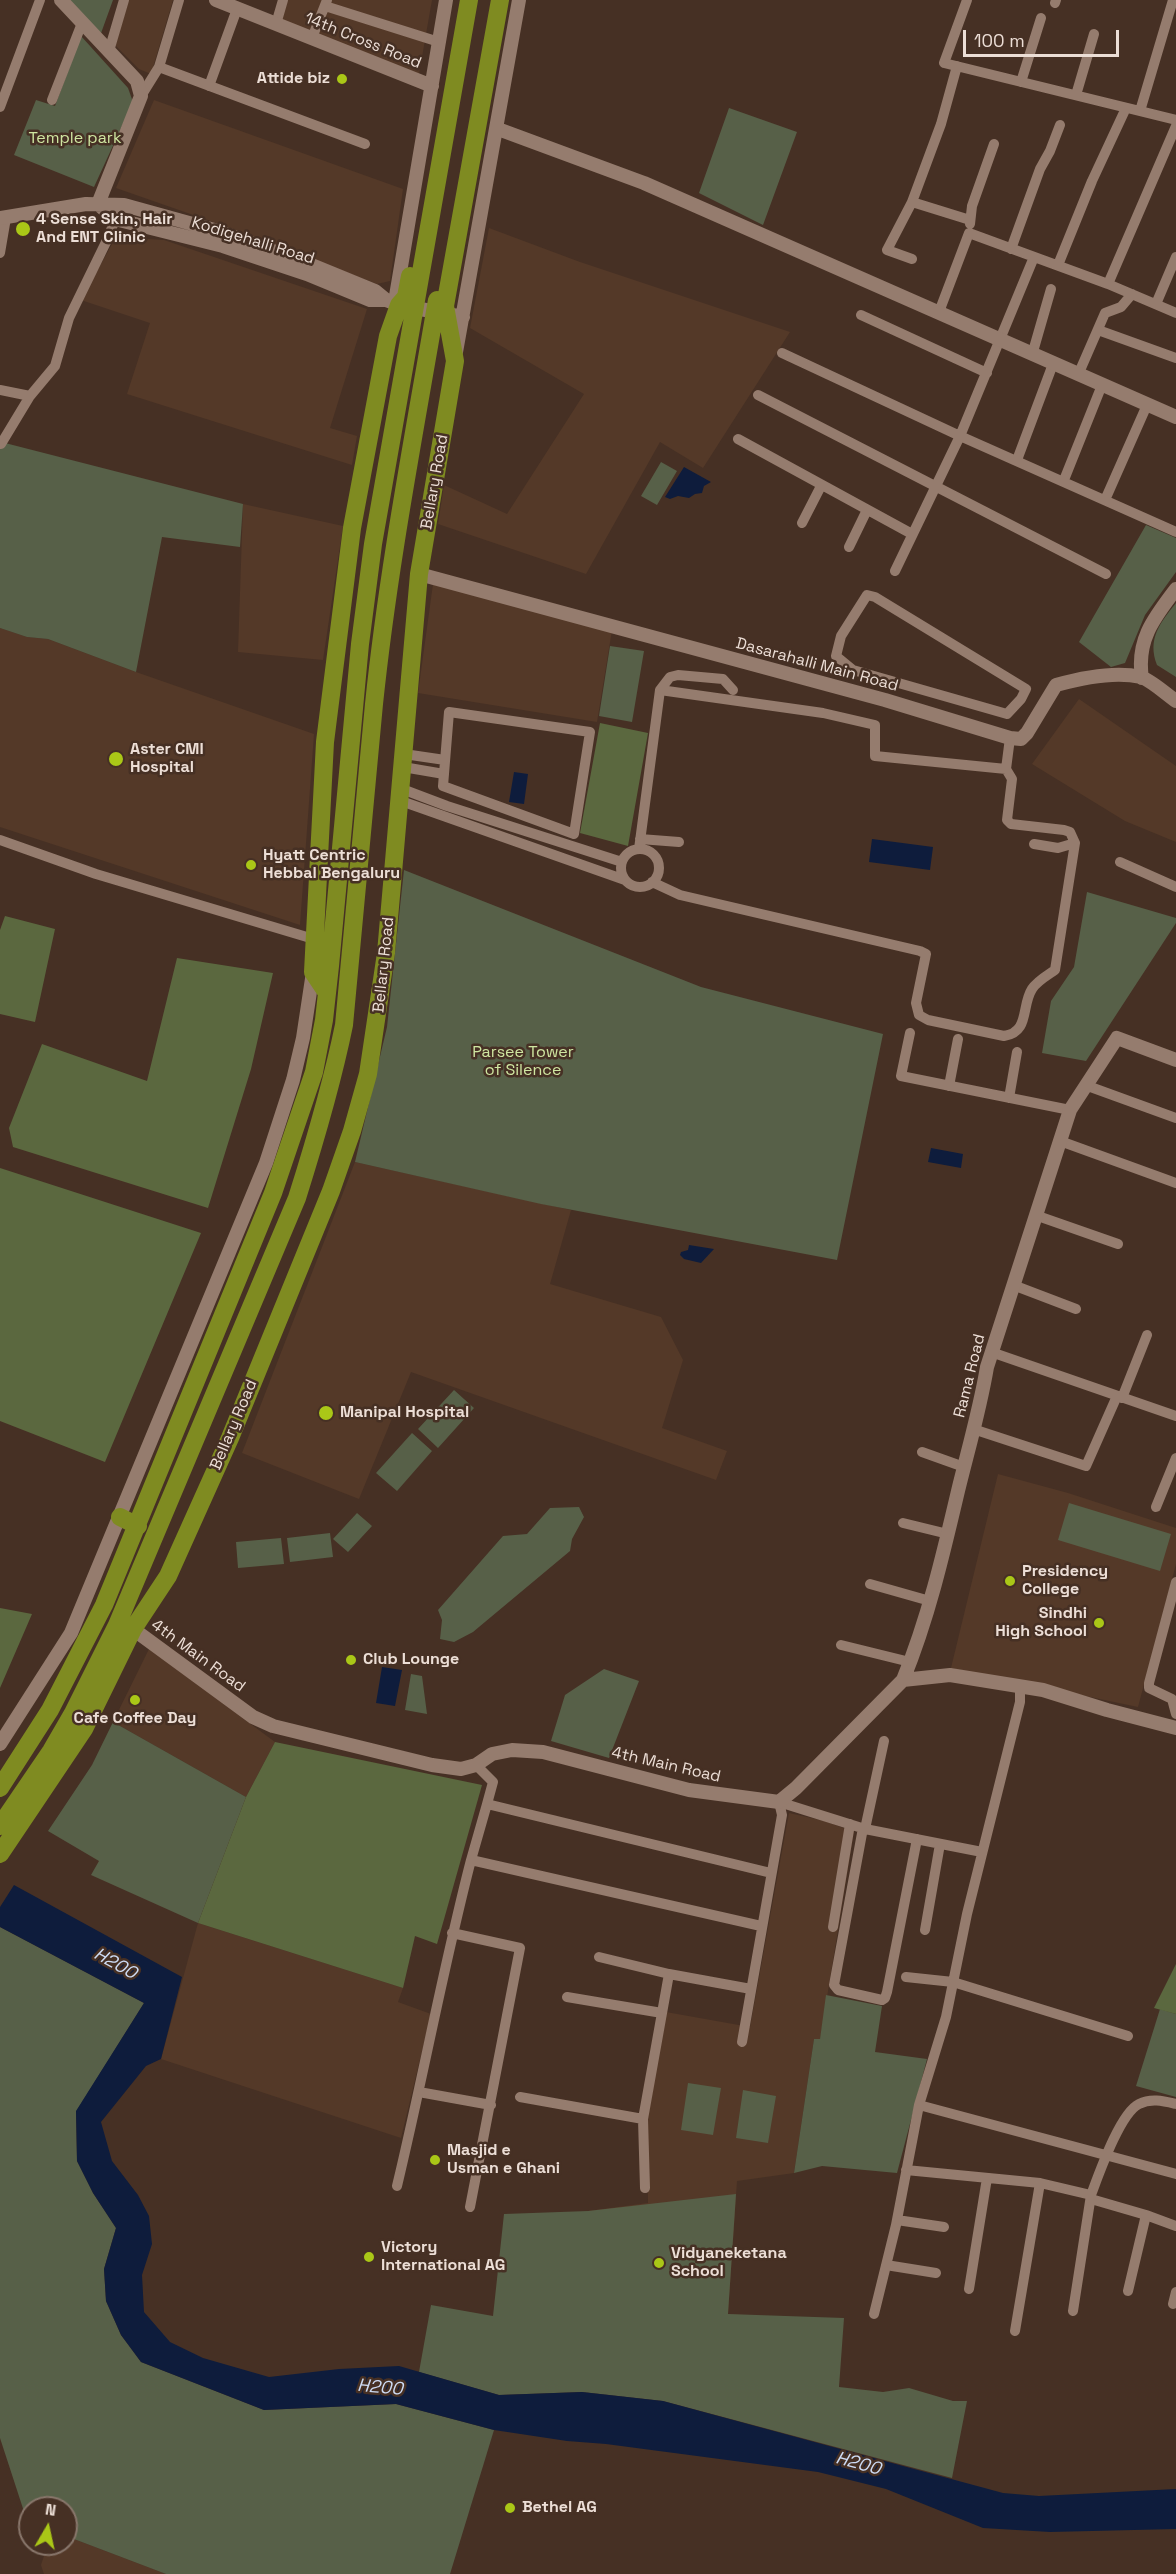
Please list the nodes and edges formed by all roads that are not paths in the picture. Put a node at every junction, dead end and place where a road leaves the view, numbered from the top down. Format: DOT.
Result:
graph roads {
  1 [pos="40,0"];
  2 [pos="60,0"];
  3 [pos="124,0"];
  4 [pos="178,0"];
  5 [pos="216,0"];
  6 [pos="283,0"];
  7 [pos="446,0"];
  8 [pos="463,0"];
  9 [pos="469,0"];
  10 [pos="489,0"];
  11 [pos="500,0"];
  12 [pos="519,0"];
  13 [pos="967,0"];
  14 [pos="1173,0"];
  15 [pos="326,3"];
  16 [pos="233,5"];
  17 [pos="1041,18"];
  18 [pos="82,23"];
  19 [pos="276,24"];
  20 [pos="1094,34"];
  21 [pos="312,38"];
  22 [pos="439,42"];
  23 [pos="109,51"];
  24 [pos="957,66"];
  25 [pos="159,67"];
  26 [pos="1021,82"];
  27 [pos="210,86"];
  28 [pos="432,86"];
  29 [pos="1076,95"];
  30 [pos="141,96"];
  31 [pos="52,100"];
  32 [pos="0,106"];
  33 [pos="1126,108"];
  34 [pos="1140,111"];
  35 [pos="1176,120"];
  36 [pos="1060,125"];
  37 [pos="1176,126"];
  38 [pos="498,129"];
  39 [pos="365,144"];
  40 [pos="994,144"];
  41 [pos="912,202"];
  42 [pos="98,204"];
  43 [pos="3,218"];
  44 [pos="115,219"];
  45 [pos="970,220"];
  46 [pos="969,233"];
  47 [pos="1011,249"];
  48 [pos="0,253"];
  49 [pos="1034,257"];
  50 [pos="1176,257"];
  51 [pos="912,260"];
  52 [pos="1058,265"];
  53 [pos="1107,284"];
  54 [pos="1051,289"];
  55 [pos="1132,294"];
  56 [pos="392,303"];
  57 [pos="1156,304"];
  58 [pos="939,312"];
  59 [pos="444,313"];
  60 [pos="1176,313"];
  61 [pos="861,315"];
  62 [pos="463,317"];
  63 [pos="1098,330"];
  64 [pos="1001,341"];
  65 [pos="782,353"];
  66 [pos="1032,355"];
  67 [pos="1176,358"];
  68 [pos="455,361"];
  69 [pos="1053,364"];
  70 [pos="987,373"];
  71 [pos="1078,375"];
  72 [pos="1102,385"];
  73 [pos="0,390"];
  74 [pos="758,395"];
  75 [pos="30,396"];
  76 [pos="1148,405"];
  77 [pos="1176,417"];
  78 [pos="960,436"];
  79 [pos="738,439"];
  80 [pos="1,444"];
  81 [pos="1017,460"];
  82 [pos="1064,480"];
  83 [pos="821,486"];
  84 [pos="935,487"];
  85 [pos="1106,500"];
  86 [pos="867,510"];
  87 [pos="354,516"];
  88 [pos="802,523"];
  89 [pos="1176,532"];
  90 [pos="912,534"];
  91 [pos="849,547"];
  92 [pos="420,566"];
  93 [pos="895,571"];
  94 [pos="1106,574"];
  95 [pos="1176,589"];
  96 [pos="874,677"];
  97 [pos="1142,678"];
  98 [pos="890,681"];
  99 [pos="660,690"];
  100 [pos="733,690"];
  101 [pos="869,696"];
  102 [pos="885,700"];
  103 [pos="1176,701"];
  104 [pos="1010,738"];
  105 [pos="404,760"];
  106 [pos="445,760"];
  107 [pos="1006,769"];
  108 [pos="444,774"];
  109 [pos="401,795"];
  110 [pos="0,840"];
  111 [pos="679,842"];
  112 [pos="1075,843"];
  113 [pos="640,844"];
  114 [pos="1035,844"];
  115 [pos="621,862"];
  116 [pos="1120,862"];
  117 [pos="625,880"];
  118 [pos="652,882"];
  119 [pos="1176,887"];
  120 [pos="323,941"];
  121 [pos="312,972"];
  122 [pos="327,993"];
  123 [pos="910,1032"];
  124 [pos="958,1039"];
  125 [pos="1017,1052"];
  126 [pos="1176,1060"];
  127 [pos="1085,1085"];
  128 [pos="949,1086"];
  129 [pos="1009,1098"];
  130 [pos="1070,1110"];
  131 [pos="1176,1118"];
  132 [pos="1060,1141"];
  133 [pos="1176,1183"];
  134 [pos="1035,1215"];
  135 [pos="1118,1244"];
  136 [pos="1013,1286"];
  137 [pos="1076,1309"];
  138 [pos="1147,1335"];
  139 [pos="992,1352"];
  140 [pos="1119,1397"];
  141 [pos="1176,1416"];
  142 [pos="974,1429"];
  143 [pos="922,1452"];
  144 [pos="1176,1458"];
  145 [pos="964,1467"];
  146 [pos="1156,1507"];
  147 [pos="120,1517"];
  148 [pos="903,1523"];
  149 [pos="138,1526"];
  150 [pos="948,1534"];
  151 [pos="1176,1582"];
  152 [pos="870,1584"];
  153 [pos="930,1601"];
  154 [pos="133,1629"];
  155 [pos="842,1645"];
  156 [pos="910,1662"];
  157 [pos="903,1680"];
  158 [pos="1020,1687"];
  159 [pos="1176,1714"];
  160 [pos="1176,1728"];
  161 [pos="884,1741"];
  162 [pos="0,1744"];
  163 [pos="476,1765"];
  164 [pos="0,1788"];
  165 [pos="779,1802"];
  166 [pos="487,1804"];
  167 [pos="850,1824"];
  168 [pos="0,1826"];
  169 [pos="864,1829"];
  170 [pos="916,1839"];
  171 [pos="940,1844"];
  172 [pos="982,1852"];
  173 [pos="0,1854"];
  174 [pos="471,1860"];
  175 [pos="771,1873"];
  176 [pos="761,1926"];
  177 [pos="833,1926"];
  178 [pos="925,1930"];
  179 [pos="452,1934"];
  180 [pos="599,1957"];
  181 [pos="669,1974"];
  182 [pos="906,1977"];
  183 [pos="953,1982"];
  184 [pos="751,1989"];
  185 [pos="567,1997"];
  186 [pos="662,2013"];
  187 [pos="1128,2036"];
  188 [pos="742,2042"];
  189 [pos="419,2092"];
  190 [pos="520,2097"];
  191 [pos="919,2104"];
  192 [pos="1176,2104"];
  193 [pos="491,2105"];
  194 [pos="643,2119"];
  195 [pos="1106,2154"];
  196 [pos="906,2170"];
  197 [pos="1176,2174"];
  198 [pos="987,2178"];
  199 [pos="1040,2183"];
  200 [pos="397,2186"];
  201 [pos="645,2188"];
  202 [pos="1091,2197"];
  203 [pos="470,2207"];
  204 [pos="1146,2215"];
  205 [pos="897,2220"];
  206 [pos="1176,2226"];
  207 [pos="944,2227"];
  208 [pos="886,2265"];
  209 [pos="936,2273"];
  210 [pos="969,2289"];
  211 [pos="1128,2290"];
  212 [pos="1176,2292"];
  213 [pos="1173,2304"];
  214 [pos="1073,2311"];
  215 [pos="874,2314"];
  216 [pos="1015,2331"];
  1 -- 32 [label="street"];
  2 -- 18 [label="street"];
  3 -- 23 [label="street"];
  4 -- 25 [label="street"];
  5 -- 16 [label="street, 14th Cross Road"];
  6 -- 19 [label="street"];
  7 -- 22 [label="street"];
  8 -- 56 [label="highway"];
  9 -- 120 [label="highway"];
  10 -- 168 [label="highway, Bellary Road"];
  11 -- 59 [label="highway, Bellary Road"];
  12 -- 38 [label="street"];
  13 -- 24 [label="street"];
  14 -- 34 [label="street"];
  15 -- 21 [label="street"];
  15 -- 22 [label="street"];
  16 -- 19 [label="street, 14th Cross Road"];
  16 -- 27 [label="street"];
  17 -- 26 [label="street"];
  18 -- 23 [label="street"];
  18 -- 31 [label="street"];
  19 -- 21 [label="street, 14th Cross Road"];
  20 -- 29 [label="street"];
  21 -- 28 [label="street, 14th Cross Road"];
  22 -- 28 [label="street"];
  23 -- 30 [label="street"];
  24 -- 26 [label="street"];
  24 -- 41 [label="street"];
  25 -- 27 [label="street"];
  25 -- 30 [label="street"];
  26 -- 29 [label="street"];
  27 -- 39 [label="street"];
  28 -- 56 [label="street"];
  29 -- 33 [label="street"];
  30 -- 42 [label="street"];
  33 -- 34 [label="street"];
  33 -- 52 [label="street"];
  34 -- 35 [label="street"];
  36 -- 47 [label="street"];
  37 -- 53 [label="street"];
  38 -- 58 [label="street"];
  38 -- 62 [label="street"];
  40 -- 45 [label="street"];
  41 -- 45 [label="street"];
  41 -- 51 [label="street"];
  42 -- 43 [label="street"];
  42 -- 44 [label="street, Kodigehalli Road"];
  42 -- 56 [label="street"];
  43 -- 48 [label="street"];
  44 -- 56 [label="street, Kodigehalli Road"];
  44 -- 75 [label="street"];
  45 -- 46 [label="street"];
  46 -- 47 [label="street"];
  46 -- 58 [label="street"];
  47 -- 49 [label="street"];
  49 -- 52 [label="street"];
  49 -- 64 [label="street"];
  50 -- 57 [label="street"];
  52 -- 53 [label="street"];
  53 -- 55 [label="street"];
  54 -- 66 [label="street"];
  55 -- 57 [label="street"];
  55 -- 63 [label="street"];
  56 -- 59 [label="street, Kodigehalli Road"];
  56 -- 87 [label="highway"];
  57 -- 60 [label="street"];
  58 -- 64 [label="street"];
  59 -- 62 [label="street, Kodigehalli Road"];
  59 -- 68 [label="highway, Bellary Road"];
  61 -- 70 [label="street"];
  62 -- 68 [label="street"];
  63 -- 67 [label="street"];
  63 -- 71 [label="street"];
  64 -- 66 [label="street"];
  64 -- 70 [label="street"];
  65 -- 78 [label="street"];
  66 -- 69 [label="street"];
  68 -- 92 [label="highway, Bellary Road"];
  69 -- 71 [label="street"];
  69 -- 81 [label="street"];
  70 -- 78 [label="street"];
  71 -- 72 [label="street"];
  72 -- 76 [label="street"];
  72 -- 82 [label="street"];
  73 -- 75 [label="street"];
  74 -- 84 [label="street"];
  75 -- 80 [label="street"];
  76 -- 77 [label="street"];
  76 -- 85 [label="street"];
  78 -- 81 [label="street"];
  78 -- 84 [label="street"];
  79 -- 83 [label="street"];
  81 -- 82 [label="street"];
  82 -- 85 [label="street"];
  83 -- 86 [label="street"];
  83 -- 88 [label="street"];
  84 -- 90 [label="street"];
  84 -- 94 [label="street"];
  85 -- 89 [label="street"];
  86 -- 90 [label="street"];
  86 -- 91 [label="street"];
  87 -- 92 [label="highway"];
  87 -- 120 [label="highway"];
  90 -- 93 [label="street"];
  92 -- 101 [label="street, Dasarahalli Main Road"];
  92 -- 105 [label="highway, Bellary Road"];
  95 -- 97 [label="street"];
  96 -- 98 [label="street"];
  96 -- 98 [label="street"];
  96 -- 101 [label="street"];
  97 -- 103 [label="street"];
  97 -- 104 [label="street"];
  98 -- 102 [label="street"];
  99 -- 100 [label="street"];
  99 -- 107 [label="street"];
  99 -- 113 [label="street"];
  101 -- 102 [label="street, Dasarahalli Main Road"];
  102 -- 104 [label="street, Dasarahalli Main Road"];
  104 -- 107 [label="street"];
  105 -- 106 [label="street"];
  105 -- 108 [label="street"];
  105 -- 109 [label="highway, Bellary Road"];
  106 -- 108 [label="street"];
  106 -- 108 [label="street"];
  107 -- 112 [label="street"];
  109 -- 115 [label="street"];
  109 -- 117 [label="street"];
  109 -- 154 [label="highway, Bellary Road"];
  110 -- 120 [label="street"];
  111 -- 113 [label="street"];
  112 -- 114 [label="street"];
  112 -- 118 [label="street"];
  113 -- 115 [label="street"];
  113 -- 118 [label="street"];
  115 -- 117 [label="street"];
  116 -- 119 [label="street"];
  117 -- 118 [label="street"];
  120 -- 121 [label="highway"];
  120 -- 122 [label="highway"];
  121 -- 122 [label="highway"];
  121 -- 147 [label="street"];
  122 -- 149 [label="highway"];
  123 -- 128 [label="street"];
  124 -- 128 [label="street"];
  125 -- 129 [label="street"];
  126 -- 127 [label="street, Rama Road"];
  127 -- 130 [label="street, Rama Road"];
  127 -- 131 [label="street"];
  128 -- 129 [label="street"];
  129 -- 130 [label="street"];
  130 -- 132 [label="street, Rama Road"];
  132 -- 133 [label="street"];
  132 -- 134 [label="street, Rama Road"];
  134 -- 135 [label="street"];
  134 -- 136 [label="street, Rama Road"];
  136 -- 137 [label="street"];
  136 -- 139 [label="street, Rama Road"];
  138 -- 140 [label="street"];
  139 -- 140 [label="street"];
  139 -- 142 [label="street, Rama Road"];
  140 -- 141 [label="street"];
  140 -- 142 [label="street"];
  142 -- 145 [label="street, Rama Road"];
  143 -- 145 [label="street"];
  144 -- 146 [label="street"];
  145 -- 150 [label="street, Rama Road"];
  147 -- 149 [label="highway"];
  147 -- 162 [label="street"];
  148 -- 150 [label="street"];
  149 -- 164 [label="highway"];
  150 -- 153 [label="street, Rama Road"];
  151 -- 159 [label="street"];
  152 -- 153 [label="street"];
  153 -- 156 [label="street, Rama Road"];
  154 -- 163 [label="street, 4th Main Road"];
  154 -- 173 [label="highway, Bellary Road"];
  155 -- 156 [label="street"];
  156 -- 157 [label="street, Rama Road"];
  157 -- 158 [label="street"];
  157 -- 165 [label="street"];
  158 -- 160 [label="street"];
  158 -- 172 [label="street"];
  161 -- 169 [label="street"];
  163 -- 165 [label="street, 4th Main Road"];
  163 -- 166 [label="street"];
  165 -- 167 [label="street"];
  165 -- 175 [label="street"];
  166 -- 174 [label="street"];
  166 -- 175 [label="street"];
  167 -- 169 [label="street"];
  167 -- 177 [label="street"];
  169 -- 170 [label="street"];
  169 -- 170 [label="street"];
  170 -- 171 [label="street"];
  171 -- 172 [label="street"];
  171 -- 178 [label="street"];
  172 -- 183 [label="street"];
  174 -- 176 [label="street"];
  174 -- 179 [label="street"];
  175 -- 176 [label="street"];
  176 -- 184 [label="street"];
  179 -- 189 [label="street"];
  179 -- 193 [label="street"];
  180 -- 181 [label="street"];
  181 -- 184 [label="street"];
  181 -- 186 [label="street"];
  182 -- 183 [label="street"];
  183 -- 187 [label="street"];
  183 -- 191 [label="street"];
  184 -- 188 [label="street"];
  185 -- 186 [label="street"];
  186 -- 194 [label="street"];
  189 -- 193 [label="street"];
  189 -- 200 [label="street"];
  190 -- 194 [label="street"];
  191 -- 195 [label="street"];
  191 -- 196 [label="street"];
  192 -- 195 [label="street"];
  193 -- 203 [label="street"];
  194 -- 201 [label="street"];
  195 -- 197 [label="street"];
  195 -- 202 [label="street"];
  196 -- 198 [label="street"];
  196 -- 205 [label="street"];
  198 -- 199 [label="street"];
  198 -- 210 [label="street"];
  199 -- 202 [label="street"];
  199 -- 216 [label="street"];
  202 -- 204 [label="street"];
  202 -- 214 [label="street"];
  204 -- 206 [label="street"];
  204 -- 211 [label="street"];
  205 -- 207 [label="street"];
  205 -- 208 [label="street"];
  208 -- 209 [label="street"];
  208 -- 215 [label="street"];
  212 -- 213 [label="street"];
}
